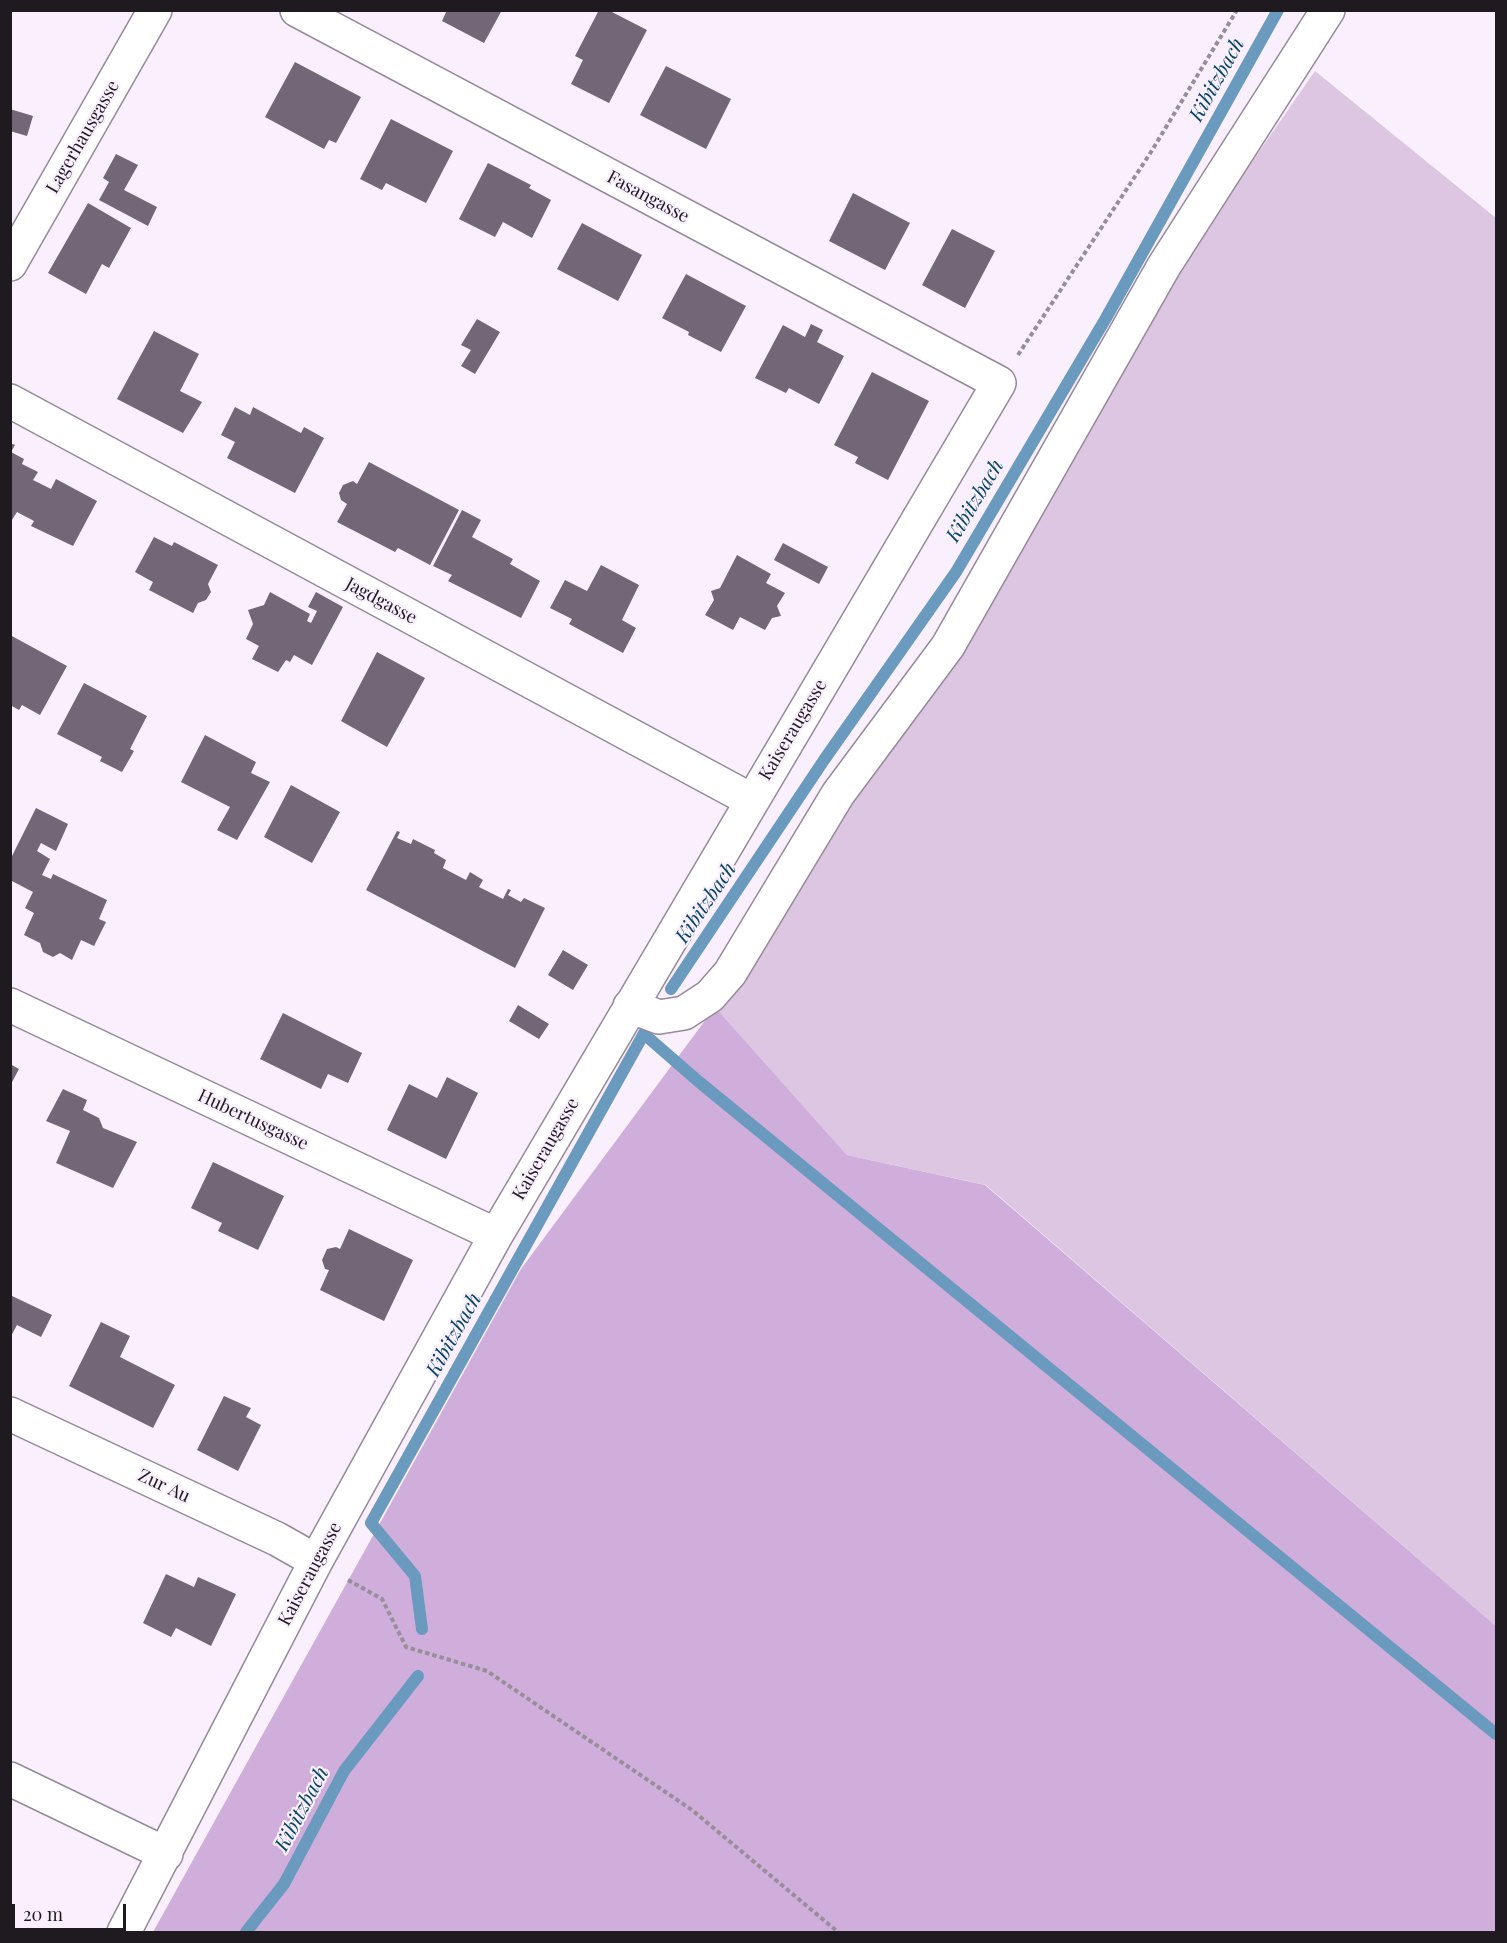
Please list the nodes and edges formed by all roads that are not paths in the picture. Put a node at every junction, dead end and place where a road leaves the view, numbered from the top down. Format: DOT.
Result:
graph roads {
  1 [pos="155,10"];
  2 [pos="297,10"];
  3 [pos="1328,10"];
  4 [pos="10,264"];
  5 [pos="999,383"];
  6 [pos="10,401"];
  7 [pos="751,800"];
  8 [pos="10,1005"];
  9 [pos="630,1006"];
  10 [pos="496,1235"];
  11 [pos="10,1414"];
  12 [pos="316,1562"];
  13 [pos="10,1779"];
  14 [pos="166,1854"];
  15 [pos="124,1932"];
  1 -- 4 [label="street, Lagerhausgasse"];
  2 -- 5 [label="street, Fasangasse"];
  3 -- 9 [label="street"];
  5 -- 7 [label="street, Kaiseraugasse"];
  6 -- 7 [label="street, Jagdgasse"];
  7 -- 9 [label="street, Kaiseraugasse"];
  8 -- 10 [label="street, Hubertusgasse"];
  9 -- 10 [label="street, Kaiseraugasse"];
  10 -- 12 [label="street, Kaiseraugasse"];
  11 -- 12 [label="street, Zur Au"];
  12 -- 14 [label="street, Kaiseraugasse"];
  13 -- 14 [label="street"];
  14 -- 15 [label="street, Kaiseraugasse"];
}
